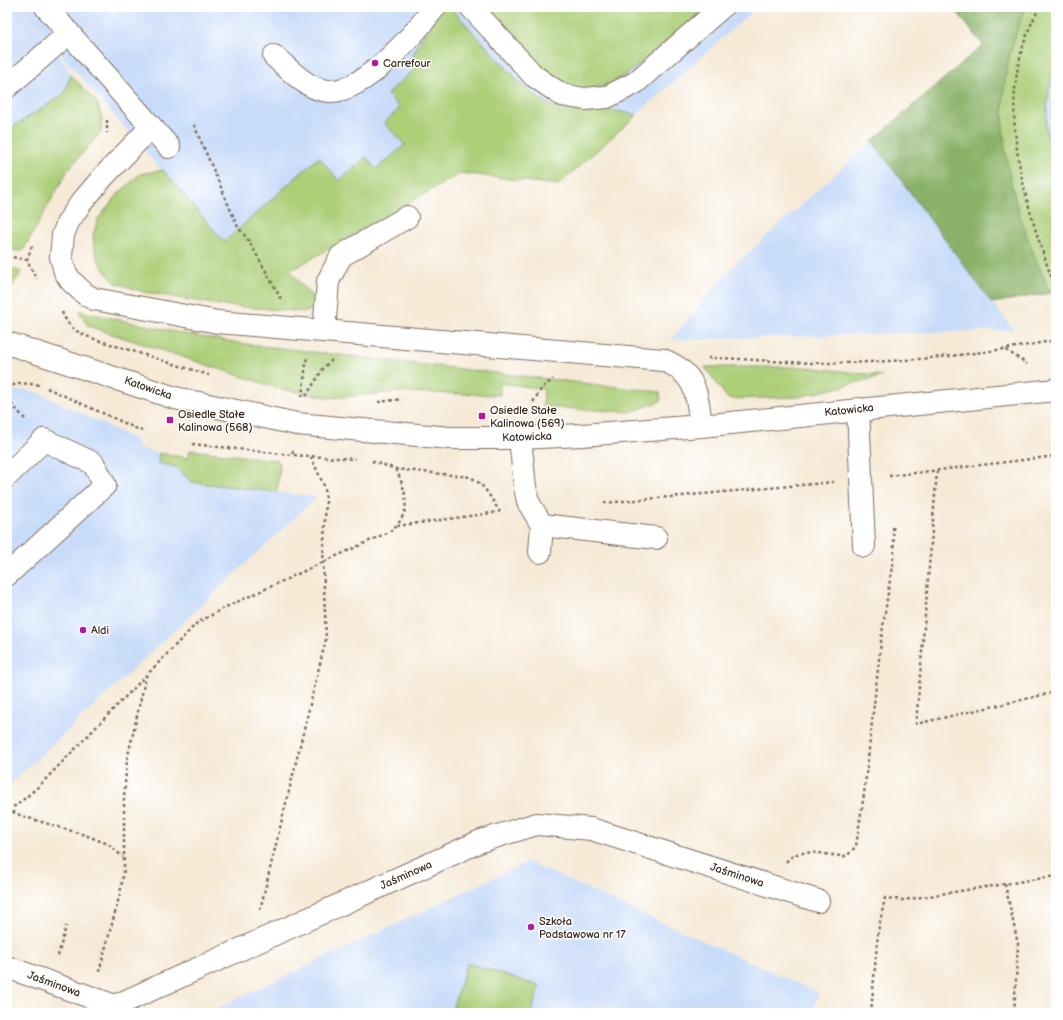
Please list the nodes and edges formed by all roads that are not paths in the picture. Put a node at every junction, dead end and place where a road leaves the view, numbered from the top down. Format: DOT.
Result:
graph roads {
  1 [pos="46,7"];
  2 [pos="435,7"];
  3 [pos="471,7"];
  4 [pos="722,7"];
  5 [pos="69,33"];
  6 [pos="274,56"];
  7 [pos="7,87"];
  8 [pos="151,127"];
  9 [pos="169,147"];
  10 [pos="408,217"];
  11 [pos="324,331"];
  12 [pos="7,343"];
  13 [pos="1056,390"];
  14 [pos="858,409"];
  15 [pos="701,426"];
  16 [pos="520,438"];
  17 [pos="7,476"];
  18 [pos="538,517"];
  19 [pos="656,538"];
  20 [pos="864,546"];
  21 [pos="540,552"];
  22 [pos="7,575"];
  23 [pos="818,901"];
  24 [pos="7,967"];
  25 [pos="113,1010"];
  1 -- 5 [label="street"];
  2 -- 6 [label="street"];
  3 -- 4 [label="street"];
  5 -- 7 [label="street"];
  5 -- 8 [label="street"];
  8 -- 9 [label="street"];
  8 -- 11 [label="street"];
  10 -- 11 [label="street"];
  11 -- 15 [label="street"];
  12 -- 16 [label="street, Katowicka"];
  13 -- 14 [label="street, Katowicka"];
  14 -- 15 [label="street, Katowicka"];
  14 -- 20 [label="street"];
  15 -- 16 [label="street, Katowicka"];
  16 -- 18 [label="street"];
  17 -- 22 [label="street"];
  18 -- 19 [label="street"];
  18 -- 21 [label="street"];
  23 -- 25 [label="street, Jaśminowa"];
  24 -- 25 [label="street, Jaśminowa"];
}
